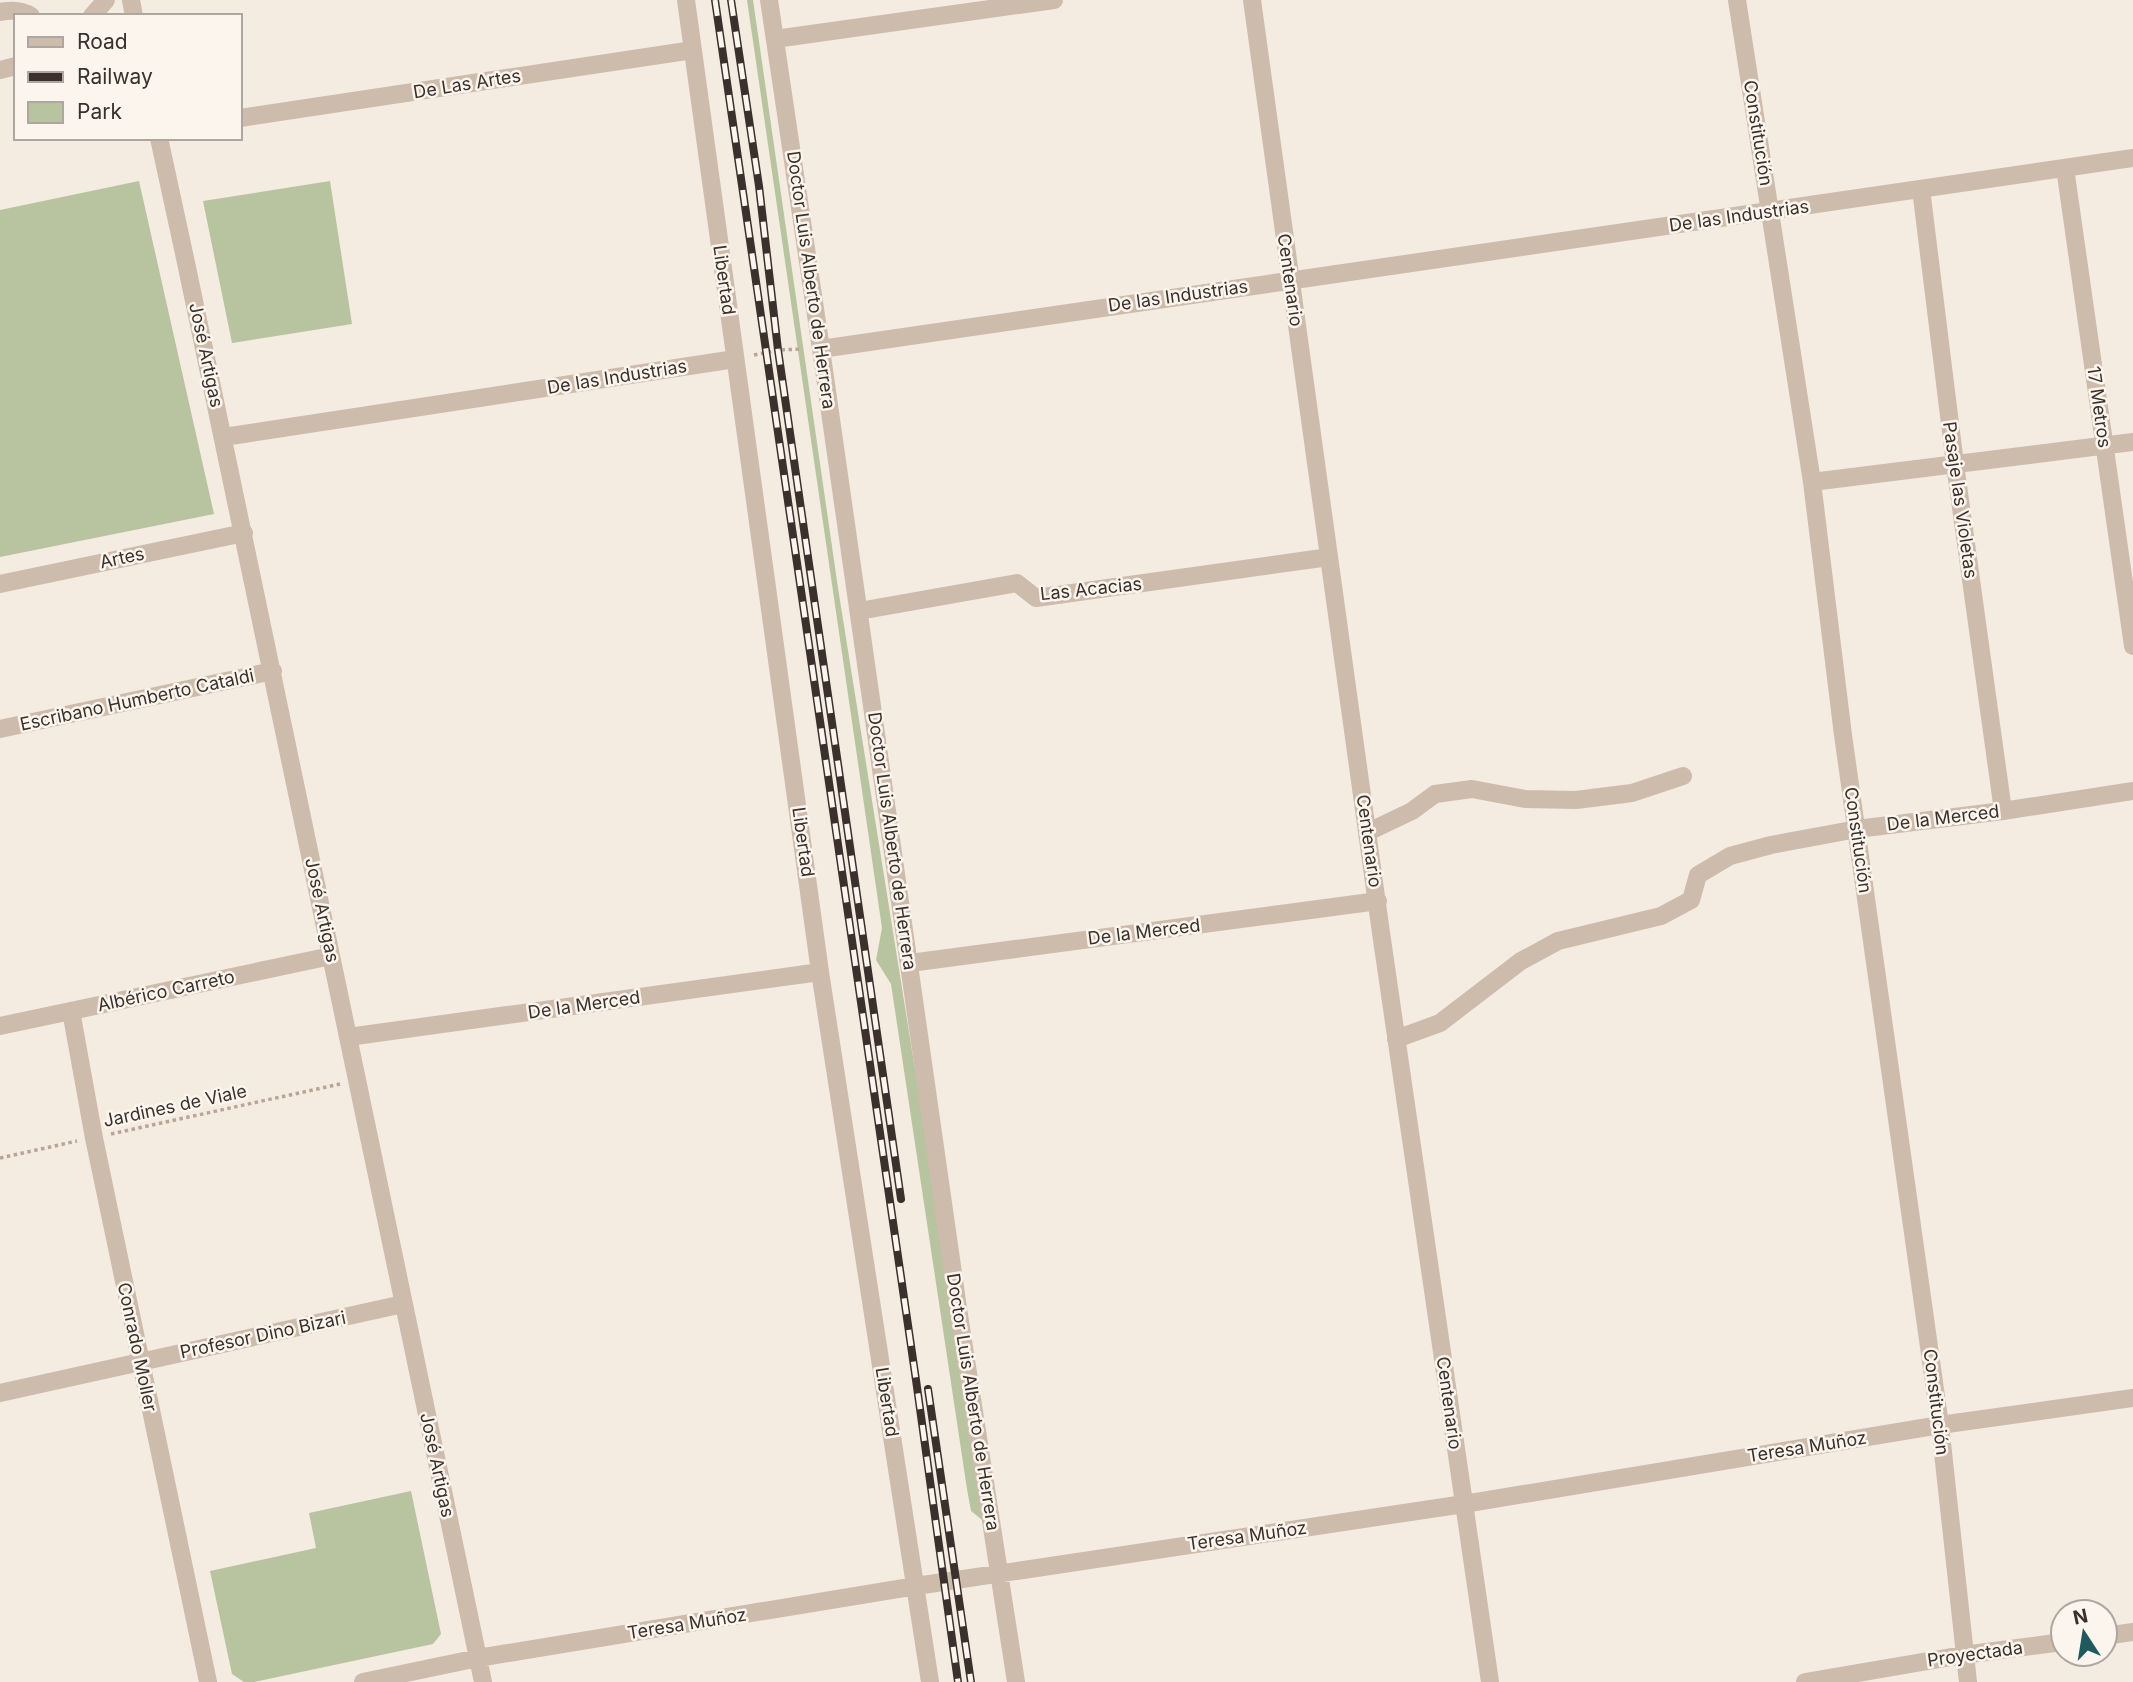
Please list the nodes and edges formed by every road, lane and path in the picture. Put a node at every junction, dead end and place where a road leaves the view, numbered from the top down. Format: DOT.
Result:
graph roads {
  1 [pos="106,0"];
  2 [pos="686,0"];
  3 [pos="769,0"];
  4 [pos="1054,0"];
  5 [pos="1252,0"];
  6 [pos="1737,0"];
  7 [pos="0,12"];
  8 [pos="28,14"];
  9 [pos="94,14"];
  10 [pos="775,38"];
  11 [pos="693,50"];
  12 [pos="242,118"];
  13 [pos="159,140"];
  14 [pos="2133,158"];
  15 [pos="2065,168"];
  16 [pos="1921,189"];
  17 [pos="1770,211"];
  18 [pos="1289,280"];
  19 [pos="821,349"];
  20 [pos="735,359"];
  21 [pos="224,437"];
  22 [pos="2133,442"];
  23 [pos="2105,446"];
  24 [pos="1955,464"];
  25 [pos="1812,482"];
  26 [pos="244,533"];
  27 [pos="1329,557"];
  28 [pos="0,584"];
  29 [pos="859,611"];
  30 [pos="2133,646"];
  31 [pos="273,671"];
  32 [pos="0,729"];
  33 [pos="1683,776"];
  34 [pos="2133,791"];
  35 [pos="2003,811"];
  36 [pos="1857,829"];
  37 [pos="1368,832"];
  38 [pos="1378,901"];
  39 [pos="331,956"];
  40 [pos="909,962"];
  41 [pos="820,972"];
  42 [pos="71,1011"];
  43 [pos="0,1026"];
  44 [pos="348,1037"];
  45 [pos="1396,1040"];
  46 [pos="356,1080"];
  47 [pos="94,1138"];
  48 [pos="0,1158"];
  49 [pos="403,1304"];
  50 [pos="141,1362"];
  51 [pos="0,1393"];
  52 [pos="2133,1398"];
  53 [pos="1940,1425"];
  54 [pos="1464,1504"];
  55 [pos="1000,1573"];
  56 [pos="916,1586"];
  57 [pos="2049,1644"];
  58 [pos="1963,1656"];
  59 [pos="478,1658"];
  60 [pos="208,1682"];
  61 [pos="363,1682"];
  62 [pos="483,1682"];
  63 [pos="930,1682"];
  64 [pos="1016,1682"];
  65 [pos="1490,1682"];
  66 [pos="1805,1682"];
  67 [pos="1968,1682"];
  1 -- 9 [label="street"];
  2 -- 11 [label="street, Libertad"];
  3 -- 10 [label="street, Doctor Luis Alberto de Herrera"];
  4 -- 10 [label="street"];
  5 -- 18 [label="street, Centenario"];
  6 -- 17 [label="street, Constitución"];
  7 -- 8 [label="street"];
  10 -- 19 [label="street, Doctor Luis Alberto de Herrera"];
  11 -- 12 [label="street, De Las Artes"];
  11 -- 20 [label="street, Libertad"];
  13 -- 21 [label="street, José Artigas"];
  14 -- 15 [label="street, De las Industrias"];
  15 -- 16 [label="street, De las Industrias"];
  15 -- 23 [label="street, 17 Metros"];
  16 -- 17 [label="street, De las Industrias"];
  16 -- 24 [label="street, Pasaje las Violetas"];
  17 -- 18 [label="street, De las Industrias"];
  17 -- 25 [label="street, Constitución"];
  18 -- 19 [label="street, De las Industrias"];
  18 -- 27 [label="street, Centenario"];
  19 -- 20 [label="path"];
  19 -- 29 [label="street, Doctor Luis Alberto de Herrera"];
  20 -- 21 [label="street, De las Industrias"];
  20 -- 41 [label="street, Libertad"];
  21 -- 26 [label="street, José Artigas"];
  22 -- 23 [label="street"];
  23 -- 24 [label="street"];
  23 -- 30 [label="street, 17 Metros"];
  24 -- 25 [label="street"];
  24 -- 35 [label="street, Pasaje las Violetas"];
  25 -- 36 [label="street, Constitución"];
  26 -- 28 [label="street, Artes"];
  26 -- 31 [label="street, José Artigas"];
  27 -- 29 [label="street, Las Acacias"];
  27 -- 37 [label="street, Centenario"];
  29 -- 40 [label="street, Doctor Luis Alberto de Herrera"];
  31 -- 32 [label="street, Escribano Humberto Cataldi"];
  31 -- 39 [label="street, José Artigas"];
  33 -- 37 [label="street"];
  34 -- 35 [label="street, De la Merced"];
  35 -- 36 [label="street, De la Merced"];
  36 -- 45 [label="street, De la Merced"];
  36 -- 53 [label="street, Constitución"];
  37 -- 38 [label="street, Centenario"];
  38 -- 40 [label="street, De la Merced"];
  38 -- 45 [label="street, Centenario"];
  39 -- 42 [label="street, Albérico Carreto"];
  39 -- 44 [label="street, José Artigas"];
  40 -- 55 [label="street, Doctor Luis Alberto de Herrera"];
  41 -- 44 [label="street, De la Merced"];
  41 -- 56 [label="street, Libertad"];
  42 -- 43 [label="street, Albérico Carreto"];
  42 -- 47 [label="street, Conrado Moller"];
  44 -- 46 [label="street, José Artigas"];
  45 -- 54 [label="street, Centenario"];
  46 -- 47 [label="path, Jardines de Viale"];
  46 -- 49 [label="street, José Artigas"];
  47 -- 48 [label="path, Jardines de Viale"];
  47 -- 50 [label="street, Conrado Moller"];
  49 -- 50 [label="street, Profesor Dino Bizari"];
  49 -- 59 [label="street, José Artigas"];
  50 -- 51 [label="street, Profesor Dino Bizari"];
  50 -- 60 [label="street, Conrado Moller"];
  52 -- 53 [label="street, Teresa Muñoz"];
  53 -- 54 [label="street, Teresa Muñoz"];
  53 -- 58 [label="street, Constitución"];
  54 -- 55 [label="street, Teresa Muñoz"];
  54 -- 65 [label="street, Centenario"];
  55 -- 56 [label="street, Teresa Muñoz"];
  55 -- 64 [label="street, Doctor Luis Alberto de Herrera"];
  56 -- 59 [label="street, Teresa Muñoz"];
  56 -- 63 [label="street, Libertad"];
  57 -- 58 [label="street, Proyectada"];
  58 -- 66 [label="street, Proyectada"];
  58 -- 67 [label="street, Constitución"];
  59 -- 61 [label="street, Teresa Muñoz"];
  59 -- 62 [label="street, José Artigas"];
}
